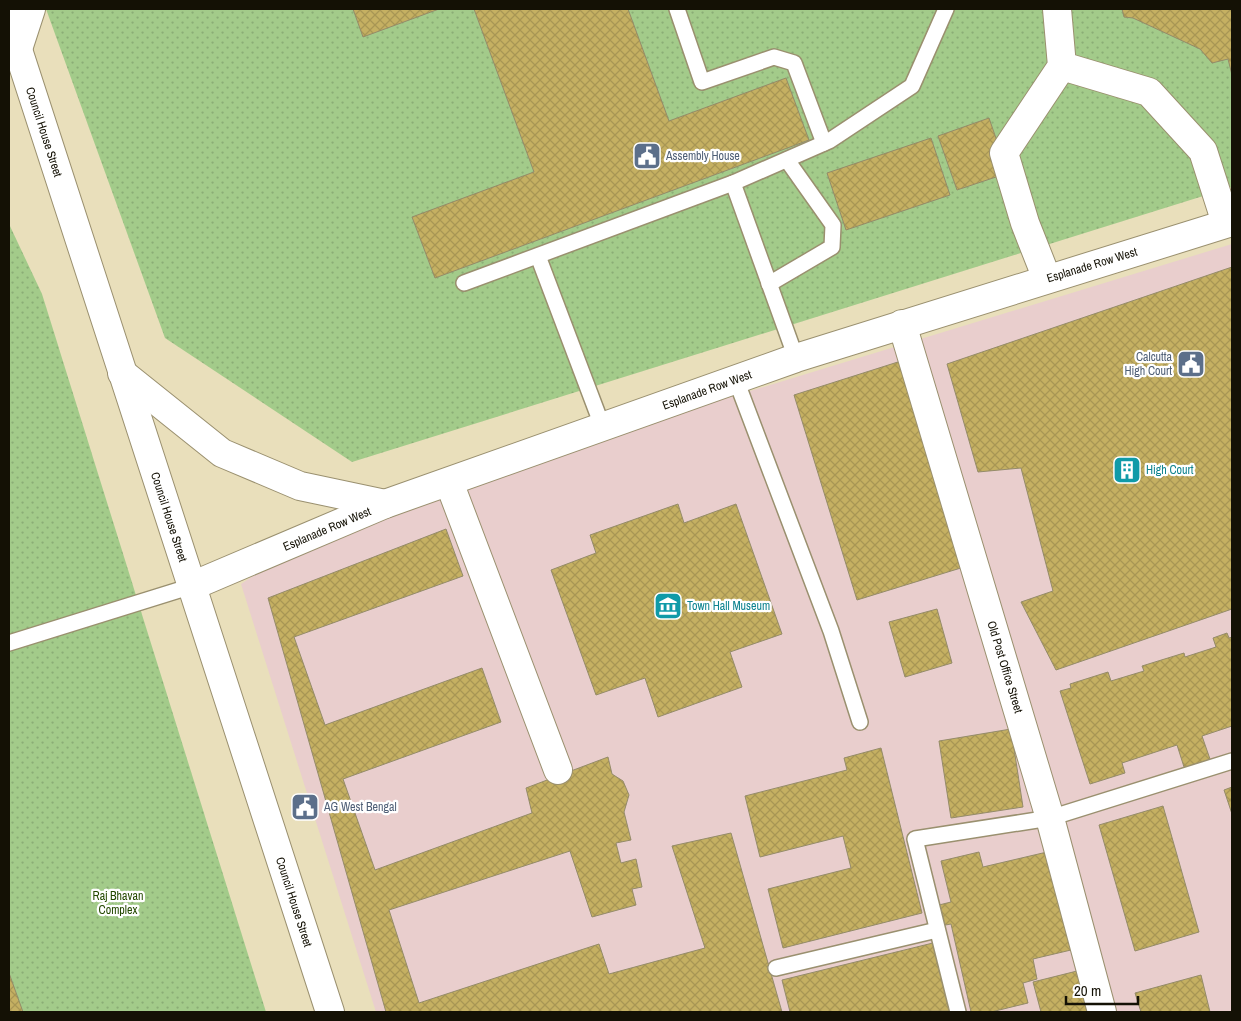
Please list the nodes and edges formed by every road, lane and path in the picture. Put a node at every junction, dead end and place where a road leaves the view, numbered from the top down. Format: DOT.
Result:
graph roads {
  1 [pos="31,9"];
  2 [pos="677,9"];
  3 [pos="946,9"];
  4 [pos="1057,9"];
  5 [pos="9,22"];
  6 [pos="18,49"];
  7 [pos="1062,66"];
  8 [pos="824,143"];
  9 [pos="787,160"];
  10 [pos="733,183"];
  11 [pos="1229,222"];
  12 [pos="538,256"];
  13 [pos="1047,279"];
  14 [pos="464,283"];
  15 [pos="769,284"];
  16 [pos="902,324"];
  17 [pos="796,358"];
  18 [pos="122,373"];
  19 [pos="736,380"];
  20 [pos="603,428"];
  21 [pos="449,482"];
  22 [pos="384,504"];
  23 [pos="192,586"];
  24 [pos="9,643"];
  25 [pos="860,722"];
  26 [pos="1232,761"];
  27 [pos="558,770"];
  28 [pos="1050,818"];
  29 [pos="937,930"];
  30 [pos="776,968"];
  31 [pos="330,1012"];
  32 [pos="958,1012"];
  33 [pos="1102,1012"];
  1 -- 6 [label="street"];
  2 -- 8 [label="lane"];
  3 -- 8 [label="lane"];
  4 -- 7 [label="street"];
  5 -- 6 [label="street, Council House Street"];
  6 -- 18 [label="street, Council House Street"];
  7 -- 11 [label="street"];
  7 -- 13 [label="street"];
  8 -- 9 [label="lane"];
  9 -- 10 [label="lane"];
  9 -- 15 [label="lane"];
  10 -- 12 [label="lane"];
  10 -- 15 [label="lane"];
  11 -- 13 [label="street, Esplanade Row West"];
  12 -- 14 [label="lane"];
  12 -- 20 [label="lane"];
  13 -- 16 [label="street, Esplanade Row West"];
  15 -- 17 [label="lane"];
  16 -- 17 [label="street, Esplanade Row West"];
  16 -- 28 [label="street, Old Post Office Street"];
  17 -- 19 [label="street, Esplanade Row West"];
  18 -- 22 [label="street"];
  18 -- 23 [label="street, Council House Street"];
  19 -- 20 [label="street, Esplanade Row West"];
  19 -- 25 [label="lane"];
  20 -- 21 [label="street, Esplanade Row West"];
  21 -- 22 [label="street, Esplanade Row West"];
  21 -- 27 [label="street"];
  22 -- 23 [label="street, Esplanade Row West"];
  23 -- 24 [label="lane"];
  23 -- 31 [label="street, Council House Street"];
  26 -- 28 [label="lane"];
  28 -- 29 [label="lane"];
  28 -- 33 [label="street, Old Post Office Street"];
  29 -- 30 [label="lane"];
  29 -- 32 [label="lane"];
}
